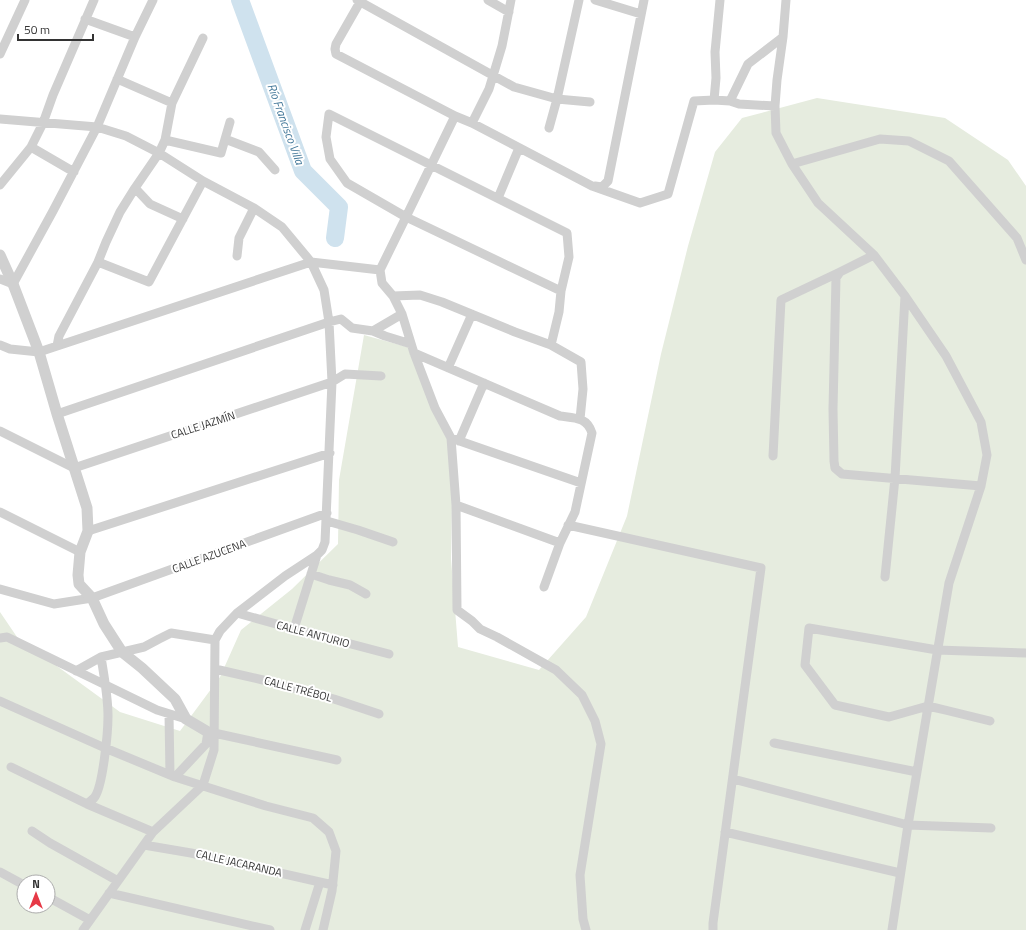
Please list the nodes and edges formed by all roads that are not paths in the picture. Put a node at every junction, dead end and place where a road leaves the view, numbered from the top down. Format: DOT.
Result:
graph roads {
  1 [pos="25,0"];
  2 [pos="94,0"];
  3 [pos="154,0"];
  4 [pos="488,0"];
  5 [pos="511,0"];
  6 [pos="579,0"];
  7 [pos="595,0"];
  8 [pos="644,0"];
  9 [pos="720,0"];
  10 [pos="786,0"];
  11 [pos="358,1"];
  12 [pos="508,12"];
  13 [pos="641,14"];
  14 [pos="85,19"];
  15 [pos="135,37"];
  16 [pos="783,37"];
  17 [pos="203,38"];
  18 [pos="3,40"];
  19 [pos="0,54"];
  20 [pos="493,76"];
  21 [pos="117,79"];
  22 [pos="557,99"];
  23 [pos="714,100"];
  24 [pos="730,100"];
  25 [pos="172,102"];
  26 [pos="590,102"];
  27 [pos="776,106"];
  28 [pos="455,116"];
  29 [pos="0,119"];
  30 [pos="230,122"];
  31 [pos="43,123"];
  32 [pos="472,123"];
  33 [pos="97,127"];
  34 [pos="549,128"];
  35 [pos="225,139"];
  36 [pos="165,140"];
  37 [pos="31,147"];
  38 [pos="519,148"];
  39 [pos="159,153"];
  40 [pos="792,164"];
  41 [pos="431,166"];
  42 [pos="275,170"];
  43 [pos="74,172"];
  44 [pos="203,181"];
  45 [pos="0,185"];
  46 [pos="592,186"];
  47 [pos="135,188"];
  48 [pos="498,198"];
  49 [pos="254,208"];
  50 [pos="406,217"];
  51 [pos="183,219"];
  52 [pos="0,255"];
  53 [pos="874,255"];
  54 [pos="237,256"];
  55 [pos="1026,260"];
  56 [pos="98,262"];
  57 [pos="312,262"];
  58 [pos="380,270"];
  59 [pos="840,272"];
  60 [pos="0,278"];
  61 [pos="13,284"];
  62 [pos="561,291"];
  63 [pos="393,296"];
  64 [pos="905,296"];
  65 [pos="402,314"];
  66 [pos="472,314"];
  67 [pos="329,322"];
  68 [pos="373,331"];
  69 [pos="411,344"];
  70 [pos="0,345"];
  71 [pos="551,345"];
  72 [pos="57,346"];
  73 [pos="39,352"];
  74 [pos="414,353"];
  75 [pos="448,368"];
  76 [pos="381,376"];
  77 [pos="332,382"];
  78 [pos="484,382"];
  79 [pos="57,414"];
  80 [pos="580,419"];
  81 [pos="0,431"];
  82 [pos="455,440"];
  83 [pos="330,453"];
  84 [pos="773,456"];
  85 [pos="74,468"];
  86 [pos="895,478"];
  87 [pos="581,483"];
  88 [pos="981,486"];
  89 [pos="456,505"];
  90 [pos="0,512"];
  91 [pos="327,517"];
  92 [pos="568,525"];
  93 [pos="88,531"];
  94 [pos="393,542"];
  95 [pos="560,543"];
  96 [pos="80,552"];
  97 [pos="317,555"];
  98 [pos="311,574"];
  99 [pos="885,577"];
  100 [pos="544,587"];
  101 [pos="0,589"];
  102 [pos="366,594"];
  103 [pos="92,598"];
  104 [pos="237,613"];
  105 [pos="294,629"];
  106 [pos="0,638"];
  107 [pos="215,640"];
  108 [pos="937,650"];
  109 [pos="122,652"];
  110 [pos="1026,653"];
  111 [pos="390,654"];
  112 [pos="101,657"];
  113 [pos="215,669"];
  114 [pos="76,671"];
  115 [pos="106,686"];
  116 [pos="0,701"];
  117 [pos="928,706"];
  118 [pos="169,714"];
  119 [pos="379,714"];
  120 [pos="186,718"];
  121 [pos="990,721"];
  122 [pos="211,732"];
  123 [pos="774,743"];
  124 [pos="105,748"];
  125 [pos="337,760"];
  126 [pos="11,767"];
  127 [pos="917,772"];
  128 [pos="172,776"];
  129 [pos="732,779"];
  130 [pos="203,785"];
  131 [pos="87,804"];
  132 [pos="908,825"];
  133 [pos="991,828"];
  134 [pos="32,831"];
  135 [pos="153,832"];
  136 [pos="725,832"];
  137 [pos="144,845"];
  138 [pos="0,872"];
  139 [pos="900,873"];
  140 [pos="16,881"];
  141 [pos="118,881"];
  142 [pos="320,882"];
  143 [pos="333,885"];
  144 [pos="109,893"];
  145 [pos="56,901"];
  146 [pos="90,920"];
  147 [pos="83,930"];
  148 [pos="270,930"];
  149 [pos="305,930"];
  150 [pos="323,930"];
  151 [pos="586,930"];
  152 [pos="713,930"];
  153 [pos="892,930"];
  1 -- 18 [label="street"];
  2 -- 14 [label="street"];
  3 -- 15 [label="street"];
  4 -- 12 [label="street"];
  5 -- 12 [label="street"];
  6 -- 22 [label="street"];
  7 -- 13 [label="street"];
  8 -- 13 [label="street"];
  9 -- 23 [label="street"];
  10 -- 16 [label="street"];
  11 -- 20 [label="street"];
  11 -- 28 [label="street"];
  12 -- 20 [label="street"];
  13 -- 46 [label="street"];
  14 -- 15 [label="street"];
  14 -- 31 [label="street"];
  15 -- 21 [label="street"];
  16 -- 24 [label="street"];
  16 -- 27 [label="street"];
  17 -- 25 [label="street"];
  18 -- 19 [label="street"];
  20 -- 22 [label="street"];
  20 -- 32 [label="street"];
  21 -- 25 [label="street"];
  21 -- 33 [label="street"];
  22 -- 26 [label="street"];
  22 -- 34 [label="street"];
  23 -- 24 [label="street"];
  23 -- 46 [label="street"];
  24 -- 27 [label="street"];
  25 -- 36 [label="street"];
  27 -- 40 [label="street"];
  28 -- 32 [label="street"];
  28 -- 41 [label="street"];
  29 -- 31 [label="street"];
  30 -- 35 [label="street"];
  31 -- 33 [label="street"];
  31 -- 37 [label="street"];
  32 -- 38 [label="street"];
  33 -- 39 [label="street"];
  33 -- 43 [label="street"];
  35 -- 36 [label="street"];
  35 -- 42 [label="street"];
  36 -- 39 [label="street"];
  37 -- 43 [label="street"];
  37 -- 45 [label="street"];
  38 -- 46 [label="street"];
  38 -- 48 [label="street"];
  39 -- 44 [label="street"];
  39 -- 47 [label="street"];
  40 -- 53 [label="street"];
  40 -- 55 [label="street"];
  41 -- 48 [label="street"];
  41 -- 50 [label="street"];
  41 -- 50 [label="street"];
  43 -- 61 [label="street"];
  44 -- 49 [label="street"];
  44 -- 51 [label="street"];
  47 -- 51 [label="street"];
  47 -- 56 [label="street"];
  48 -- 62 [label="street"];
  49 -- 54 [label="street"];
  49 -- 57 [label="street"];
  50 -- 58 [label="street"];
  50 -- 62 [label="street"];
  51 -- 56 [label="street"];
  52 -- 61 [label="street"];
  53 -- 59 [label="street"];
  53 -- 64 [label="street"];
  56 -- 72 [label="street"];
  57 -- 58 [label="street"];
  57 -- 67 [label="street"];
  57 -- 72 [label="street"];
  58 -- 63 [label="street"];
  59 -- 84 [label="street"];
  59 -- 86 [label="street"];
  60 -- 61 [label="street"];
  61 -- 73 [label="street"];
  62 -- 71 [label="street"];
  63 -- 65 [label="street"];
  63 -- 66 [label="street"];
  64 -- 86 [label="street"];
  64 -- 88 [label="street"];
  65 -- 68 [label="street"];
  65 -- 69 [label="street"];
  66 -- 71 [label="street"];
  66 -- 75 [label="street"];
  67 -- 68 [label="street"];
  67 -- 77 [label="street"];
  67 -- 79 [label="street"];
  68 -- 69 [label="street"];
  69 -- 74 [label="street"];
  70 -- 73 [label="street"];
  71 -- 80 [label="street"];
  72 -- 73 [label="street"];
  73 -- 79 [label="street"];
  74 -- 75 [label="street"];
  74 -- 82 [label="street"];
  75 -- 78 [label="street"];
  76 -- 77 [label="street, CALLE JAZMÍN"];
  77 -- 83 [label="street"];
  77 -- 85 [label="street, CALLE JAZMÍN"];
  78 -- 80 [label="street"];
  78 -- 82 [label="street"];
  79 -- 85 [label="street"];
  80 -- 87 [label="street"];
  81 -- 85 [label="street"];
  82 -- 87 [label="street"];
  82 -- 89 [label="street"];
  83 -- 91 [label="street"];
  83 -- 93 [label="street"];
  85 -- 93 [label="street"];
  86 -- 88 [label="street"];
  86 -- 99 [label="street"];
  87 -- 92 [label="street"];
  88 -- 108 [label="street"];
  89 -- 95 [label="street"];
  89 -- 151 [label="street"];
  90 -- 96 [label="street"];
  91 -- 94 [label="street"];
  91 -- 97 [label="street"];
  91 -- 103 [label="street, CALLE AZUCENA"];
  92 -- 95 [label="street"];
  92 -- 129 [label="street"];
  93 -- 96 [label="street"];
  95 -- 100 [label="street"];
  96 -- 103 [label="street"];
  97 -- 98 [label="street"];
  97 -- 104 [label="street"];
  98 -- 102 [label="street"];
  98 -- 105 [label="street"];
  101 -- 103 [label="street, CALLE AZUCENA"];
  103 -- 109 [label="street"];
  104 -- 105 [label="street, CALLE ANTURIO"];
  104 -- 107 [label="street"];
  105 -- 111 [label="street, CALLE ANTURIO"];
  106 -- 114 [label="street"];
  107 -- 109 [label="street"];
  107 -- 113 [label="street"];
  108 -- 110 [label="street"];
  108 -- 117 [label="street"];
  108 -- 117 [label="street"];
  109 -- 112 [label="street"];
  109 -- 120 [label="street"];
  112 -- 114 [label="street"];
  112 -- 115 [label="street"];
  113 -- 119 [label="street, CALLE TRÉBOL"];
  113 -- 122 [label="street"];
  114 -- 115 [label="street"];
  115 -- 118 [label="street"];
  115 -- 124 [label="street"];
  116 -- 124 [label="street"];
  117 -- 121 [label="street"];
  117 -- 127 [label="street"];
  118 -- 120 [label="street"];
  118 -- 128 [label="street"];
  120 -- 122 [label="street"];
  122 -- 125 [label="street"];
  122 -- 128 [label="street"];
  122 -- 130 [label="street"];
  123 -- 127 [label="street"];
  124 -- 128 [label="street"];
  124 -- 131 [label="street"];
  126 -- 131 [label="street"];
  127 -- 132 [label="street"];
  128 -- 130 [label="street"];
  129 -- 132 [label="street"];
  129 -- 136 [label="street"];
  130 -- 135 [label="street"];
  130 -- 143 [label="street"];
  131 -- 135 [label="street"];
  132 -- 133 [label="street"];
  132 -- 139 [label="street"];
  134 -- 141 [label="street"];
  135 -- 137 [label="street"];
  136 -- 139 [label="street"];
  136 -- 152 [label="street"];
  137 -- 141 [label="street"];
  137 -- 142 [label="street, CALLE JACARANDA"];
  138 -- 140 [label="street"];
  139 -- 153 [label="street"];
  141 -- 144 [label="street"];
  142 -- 143 [label="street, CALLE JACARANDA"];
  142 -- 149 [label="street"];
  143 -- 150 [label="street"];
  144 -- 146 [label="street"];
  144 -- 148 [label="street"];
  145 -- 146 [label="street"];
  146 -- 147 [label="street"];
}
